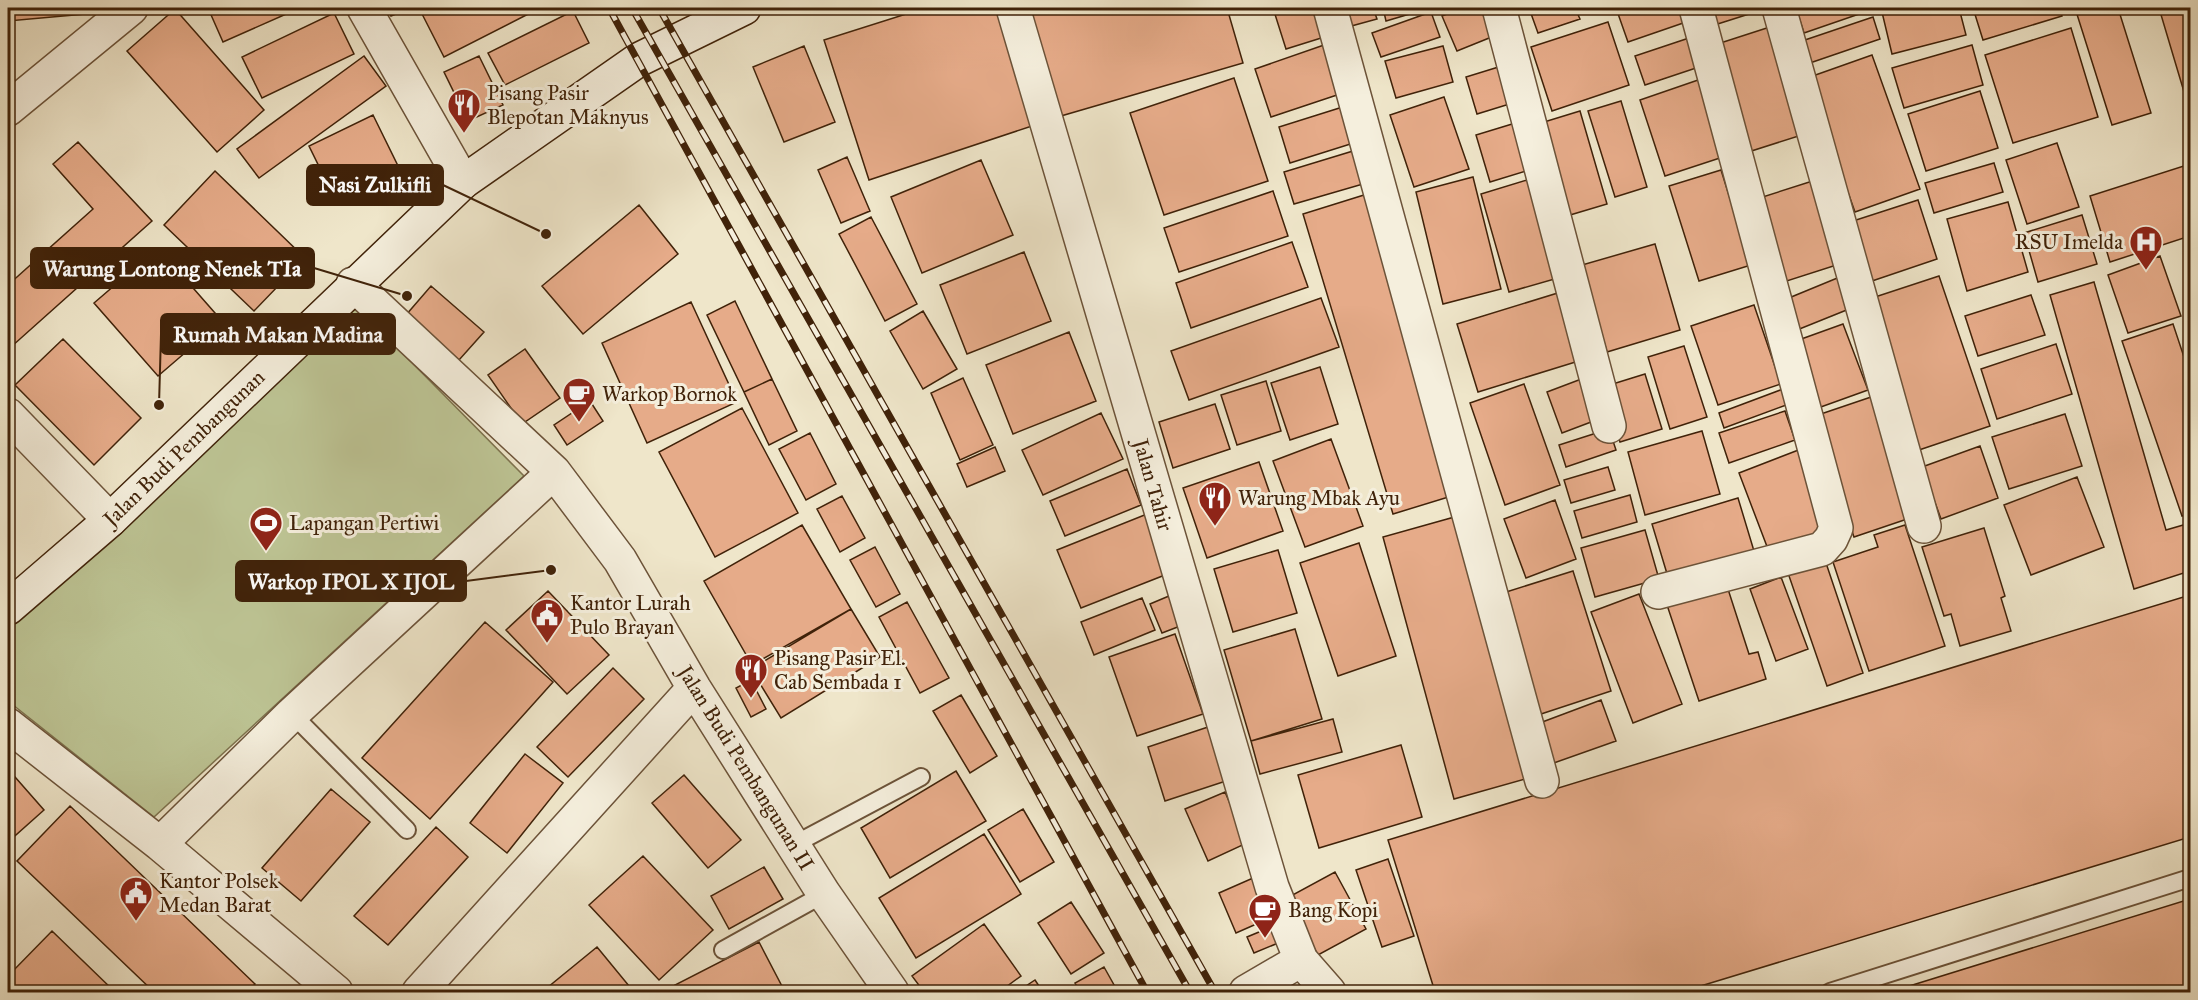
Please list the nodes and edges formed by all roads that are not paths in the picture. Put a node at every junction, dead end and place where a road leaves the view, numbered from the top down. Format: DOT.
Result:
graph roads {
  1 [pos="131,8"];
  2 [pos="364,8"];
  3 [pos="744,8"];
  4 [pos="1013,8"];
  5 [pos="1330,8"];
  6 [pos="1498,8"];
  7 [pos="1696,8"];
  8 [pos="1779,8"];
  9 [pos="8,109"];
  10 [pos="463,182"];
  11 [pos="353,284"];
  12 [pos="8,414"];
  13 [pos="1609,426"];
  14 [pos="554,472"];
  15 [pos="110,520"];
  16 [pos="1924,526"];
  17 [pos="1658,592"];
  18 [pos="8,608"];
  19 [pos="694,688"];
  20 [pos="292,714"];
  21 [pos="8,725"];
  22 [pos="921,777"];
  23 [pos="1542,781"];
  24 [pos="407,830"];
  25 [pos="160,844"];
  26 [pos="795,844"];
  27 [pos="2190,878"];
  28 [pos="824,894"];
  29 [pos="723,950"];
  30 [pos="1301,960"];
  31 [pos="336,993"];
  32 [pos="419,993"];
  33 [pos="891,993"];
  34 [pos="1246,993"];
  35 [pos="1329,993"];
  36 [pos="1830,993"];
  1 -- 9 [label="street"];
  2 -- 10 [label="street"];
  3 -- 10 [label="street, Jalan Budi Pembangunan"];
  4 -- 30 [label="street, Jalan Tahir"];
  5 -- 23 [label="street"];
  6 -- 13 [label="street"];
  7 -- 17 [label="street"];
  8 -- 16 [label="street"];
  10 -- 11 [label="street, Jalan Budi Pembangunan"];
  11 -- 14 [label="street, Jalan Budi Pembangunan II"];
  11 -- 15 [label="street, Jalan Budi Pembangunan"];
  12 -- 15 [label="street"];
  14 -- 19 [label="street, Jalan Budi Pembangunan II"];
  14 -- 20 [label="street"];
  15 -- 18 [label="street, Jalan Budi Pembangunan"];
  19 -- 26 [label="street, Jalan Budi Pembangunan II"];
  19 -- 32 [label="street"];
  20 -- 24 [label="lane"];
  20 -- 25 [label="street"];
  21 -- 25 [label="street"];
  22 -- 26 [label="lane"];
  25 -- 31 [label="street"];
  26 -- 28 [label="street, Jalan Budi Pembangunan II"];
  27 -- 36 [label="lane"];
  28 -- 29 [label="lane"];
  28 -- 33 [label="street, Jalan Budi Pembangunan II"];
  30 -- 34 [label="street"];
  30 -- 35 [label="street, Jalan Tahir"];
}
